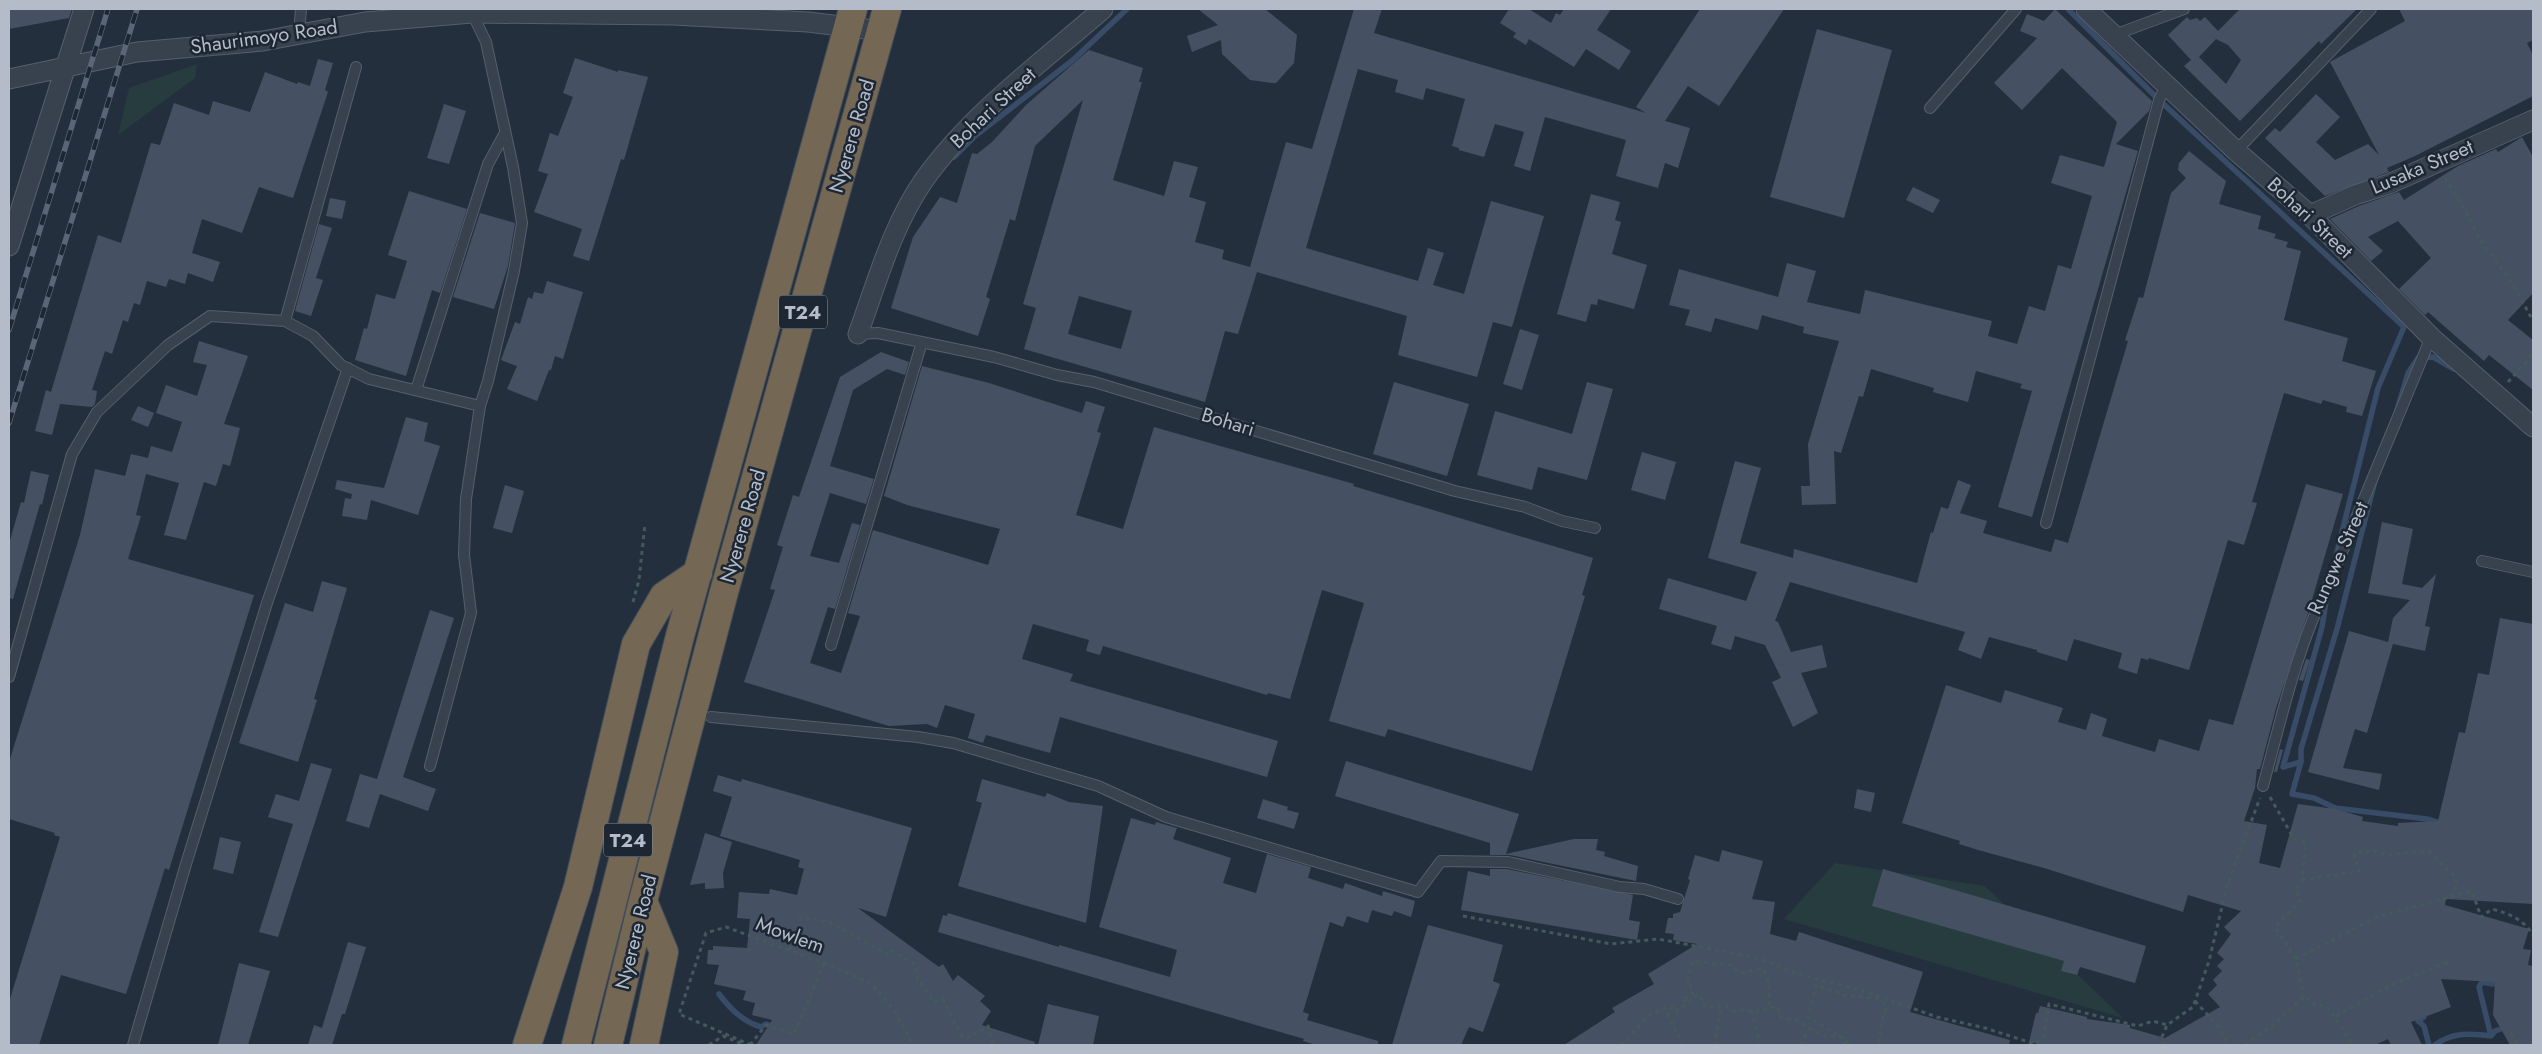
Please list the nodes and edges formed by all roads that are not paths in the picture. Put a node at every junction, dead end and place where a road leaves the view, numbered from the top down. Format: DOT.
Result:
graph roads {
  1 [pos="84,9"];
  2 [pos="301,9"];
  3 [pos="1103,9"];
  4 [pos="2016,9"];
  5 [pos="2086,9"];
  6 [pos="2184,9"];
  7 [pos="2371,9"];
  8 [pos="472,13"];
  9 [pos="370,15"];
  10 [pos="851,17"];
  11 [pos="884,20"];
  12 [pos="298,34"];
  13 [pos="2114,35"];
  14 [pos="67,67"];
  15 [pos="356,67"];
  16 [pos="9,79"];
  17 [pos="2167,84"];
  18 [pos="1930,108"];
  19 [pos="2533,120"];
  20 [pos="505,133"];
  21 [pos="2236,151"];
  22 [pos="2310,215"];
  23 [pos="9,246"];
  24 [pos="284,321"];
  25 [pos="858,334"];
  26 [pos="2431,337"];
  27 [pos="922,342"];
  28 [pos="348,368"];
  29 [pos="416,390"];
  30 [pos="480,406"];
  31 [pos="2533,427"];
  32 [pos="2046,522"];
  33 [pos="1595,528"];
  34 [pos="2482,561"];
  35 [pos="2533,572"];
  36 [pos="698,573"];
  37 [pos="832,645"];
  38 [pos="9,677"];
  39 [pos="711,717"];
  40 [pos="430,766"];
  41 [pos="2263,786"];
  42 [pos="1678,899"];
  43 [pos="643,901"];
  44 [pos="133,1045"];
  45 [pos="527,1045"];
  46 [pos="576,1045"];
  47 [pos="608,1045"];
  48 [pos="644,1045"];
  1 -- 14 [label="street"];
  2 -- 12 [label="lane"];
  3 -- 25 [label="street, Bohari Street"];
  4 -- 18 [label="lane"];
  5 -- 13 [label="street, Bohari Street"];
  6 -- 13 [label="lane"];
  7 -- 21 [label="lane"];
  8 -- 9 [label="street, Shaurimoyo Road"];
  8 -- 10 [label="street, Shaurimoyo Road"];
  8 -- 20 [label="lane"];
  9 -- 12 [label="street, Shaurimoyo Road"];
  10 -- 11 [label="street, Shaurimoyo Road"];
  10 -- 36 [label="highway, Nyerere Road / T24"];
  11 -- 43 [label="highway, Nyerere Road / T24"];
  12 -- 14 [label="street, Shaurimoyo Road"];
  13 -- 17 [label="street, Bohari Street"];
  14 -- 16 [label="street, Shaurimoyo Road"];
  14 -- 23 [label="street"];
  15 -- 24 [label="lane"];
  17 -- 21 [label="street, Bohari Street"];
  17 -- 32 [label="lane"];
  19 -- 22 [label="street, Lusaka Street"];
  20 -- 29 [label="lane"];
  20 -- 30 [label="lane"];
  21 -- 22 [label="street, Bohari Street"];
  22 -- 26 [label="street, Bohari Street"];
  24 -- 28 [label="lane"];
  24 -- 38 [label="lane"];
  25 -- 27 [label="lane, Bohari"];
  26 -- 31 [label="street, Bohari Street"];
  26 -- 41 [label="lane, Rungwe Street"];
  27 -- 33 [label="lane, Bohari"];
  27 -- 37 [label="lane"];
  28 -- 29 [label="lane"];
  28 -- 44 [label="lane"];
  29 -- 30 [label="lane"];
  30 -- 40 [label="lane"];
  34 -- 35 [label="lane"];
  36 -- 45 [label="highway"];
  36 -- 46 [label="highway, Nyerere Road / T24"];
  39 -- 42 [label="lane"];
  43 -- 47 [label="highway, Nyerere Road / T24"];
  43 -- 48 [label="highway"];
}
